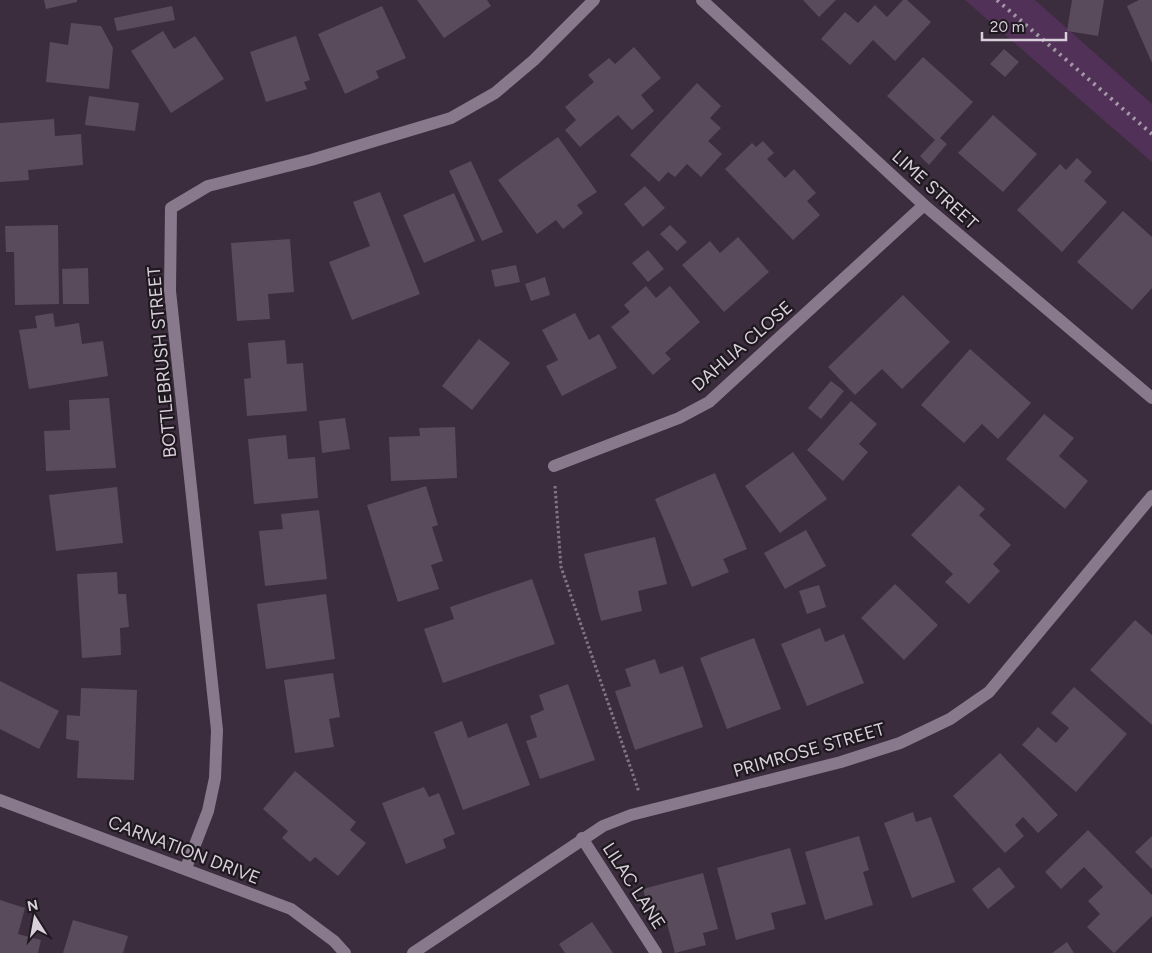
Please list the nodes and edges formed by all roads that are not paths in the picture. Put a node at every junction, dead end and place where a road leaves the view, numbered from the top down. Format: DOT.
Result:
graph roads {
  1 [pos="594,0"];
  2 [pos="702,0"];
  3 [pos="924,205"];
  4 [pos="1152,398"];
  5 [pos="554,466"];
  6 [pos="1152,496"];
  7 [pos="0,800"];
  8 [pos="582,838"];
  9 [pos="186,868"];
  10 [pos="345,953"];
  11 [pos="413,953"];
  12 [pos="656,953"];
  1 -- 9 [label="street, BOTTLEBRUSH STREET"];
  2 -- 3 [label="street, LIME STREET"];
  3 -- 4 [label="street, LIME STREET"];
  3 -- 5 [label="street, DAHLIA CLOSE"];
  6 -- 8 [label="street, PRIMROSE STREET"];
  7 -- 9 [label="street, CARNATION DRIVE"];
  8 -- 11 [label="street, PRIMROSE STREET"];
  8 -- 12 [label="street, LILAC LANE"];
  9 -- 10 [label="street, CARNATION DRIVE"];
}
